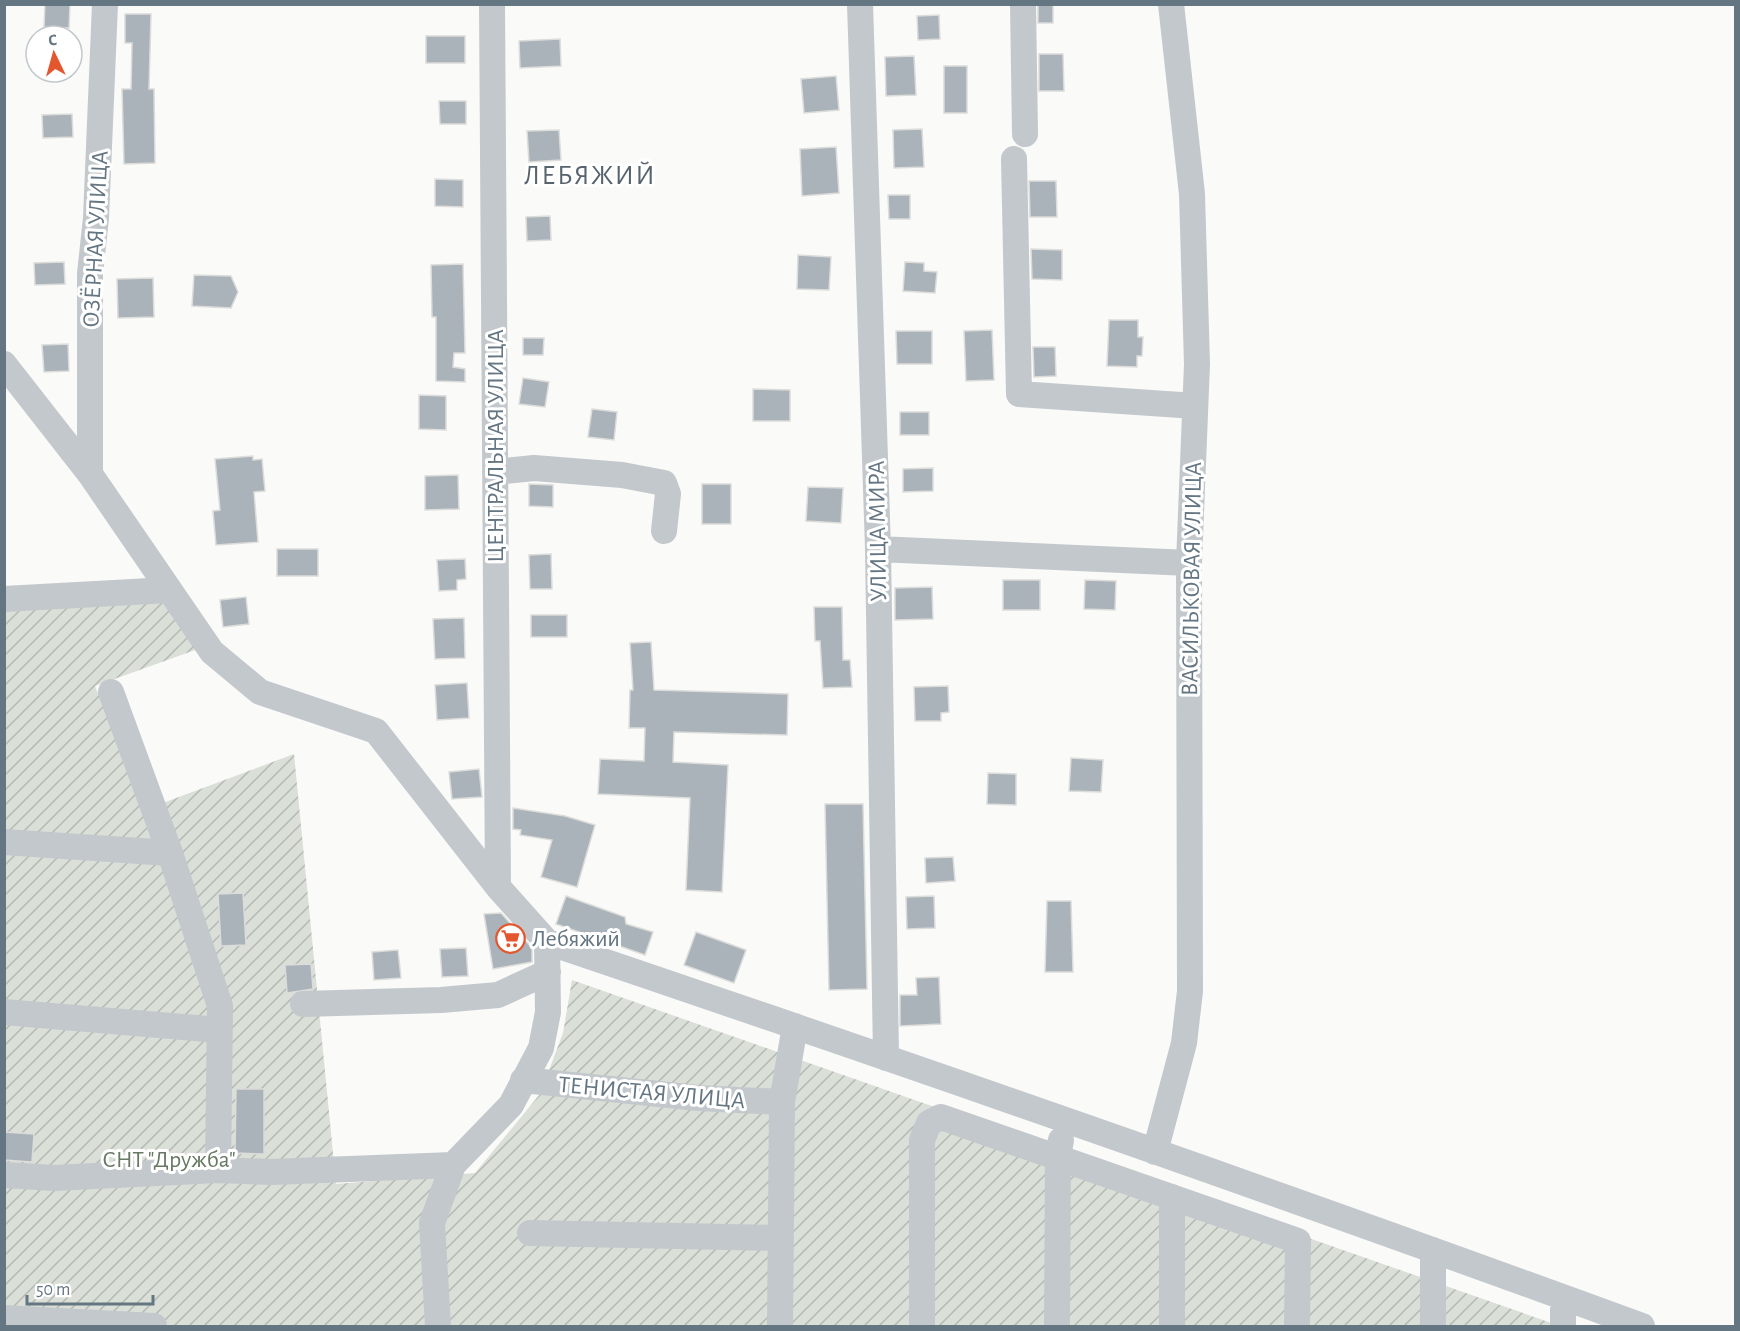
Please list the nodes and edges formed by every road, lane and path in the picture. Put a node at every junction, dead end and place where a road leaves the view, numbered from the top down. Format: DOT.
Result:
graph roads {
  1 [pos="105,4"];
  2 [pos="492,4"];
  3 [pos="861,4"];
  4 [pos="1023,4"];
  5 [pos="1171,4"];
  6 [pos="1025,134"];
  7 [pos="1014,159"];
  8 [pos="4,364"];
  9 [pos="1195,406"];
  10 [pos="495,472"];
  11 [pos="90,474"];
  12 [pos="664,531"];
  13 [pos="878,549"];
  14 [pos="1189,563"];
  15 [pos="170,590"];
  16 [pos="4,599"];
  17 [pos="111,692"];
  18 [pos="4,842"];
  19 [pos="170,853"];
  20 [pos="498,887"];
  21 [pos="547,942"];
  22 [pos="548,972"];
  23 [pos="303,1004"];
  24 [pos="4,1012"];
  25 [pos="795,1026"];
  26 [pos="219,1030"];
  27 [pos="886,1058"];
  28 [pos="523,1080"];
  29 [pos="782,1102"];
  30 [pos="1065,1119"];
  31 [pos="1155,1152"];
  32 [pos="1058,1156"];
  33 [pos="453,1165"];
  34 [pos="218,1170"];
  35 [pos="4,1175"];
  36 [pos="1172,1197"];
  37 [pos="1307,1205"];
  38 [pos="530,1233"];
  39 [pos="781,1238"];
  40 [pos="1298,1241"];
  41 [pos="1433,1250"];
  42 [pos="1563,1298"];
  43 [pos="4,1318"];
  44 [pos="154,1326"];
  45 [pos="438,1326"];
  46 [pos="780,1326"];
  47 [pos="922,1326"];
  48 [pos="1057,1326"];
  49 [pos="1172,1326"];
  50 [pos="1298,1326"];
  51 [pos="1433,1326"];
  52 [pos="1563,1326"];
  53 [pos="1642,1326"];
  1 -- 11 [label="street, ОЗЁРНАЯ УЛИЦА"];
  2 -- 10 [label="street, ЦЕНТРАЛЬНАЯ УЛИЦА"];
  3 -- 13 [label="street, УЛИЦА МИРА"];
  4 -- 6 [label="street"];
  5 -- 9 [label="street, ВАСИЛЬКОВАЯ УЛИЦА"];
  7 -- 9 [label="street"];
  8 -- 11 [label="street"];
  9 -- 14 [label="street, ВАСИЛЬКОВАЯ УЛИЦА"];
  10 -- 12 [label="street"];
  10 -- 20 [label="street, ЦЕНТРАЛЬНАЯ УЛИЦА"];
  11 -- 15 [label="street"];
  13 -- 14 [label="street"];
  13 -- 27 [label="street, УЛИЦА МИРА"];
  14 -- 31 [label="street, ВАСИЛЬКОВАЯ УЛИЦА"];
  15 -- 16 [label="street"];
  15 -- 20 [label="street"];
  17 -- 19 [label="street"];
  18 -- 19 [label="street"];
  19 -- 26 [label="street"];
  20 -- 21 [label="street"];
  21 -- 22 [label="street"];
  21 -- 25 [label="street"];
  22 -- 23 [label="street"];
  22 -- 28 [label="street"];
  24 -- 26 [label="street"];
  25 -- 27 [label="street"];
  25 -- 29 [label="street"];
  26 -- 34 [label="street"];
  27 -- 30 [label="street"];
  28 -- 29 [label="street, ТЕНИСТАЯ УЛИЦА"];
  28 -- 33 [label="street"];
  29 -- 39 [label="street"];
  30 -- 31 [label="street"];
  30 -- 32 [label="street"];
  31 -- 37 [label="street"];
  32 -- 36 [label="street"];
  32 -- 47 [label="street"];
  32 -- 48 [label="street"];
  33 -- 34 [label="street"];
  33 -- 45 [label="street"];
  34 -- 35 [label="street"];
  36 -- 40 [label="street"];
  36 -- 49 [label="street"];
  37 -- 40 [label="street"];
  37 -- 41 [label="street"];
  38 -- 39 [label="street"];
  39 -- 46 [label="street"];
  40 -- 50 [label="street"];
  41 -- 42 [label="street"];
  41 -- 51 [label="street"];
  42 -- 52 [label="street"];
  42 -- 53 [label="street"];
  43 -- 44 [label="street"];
}
